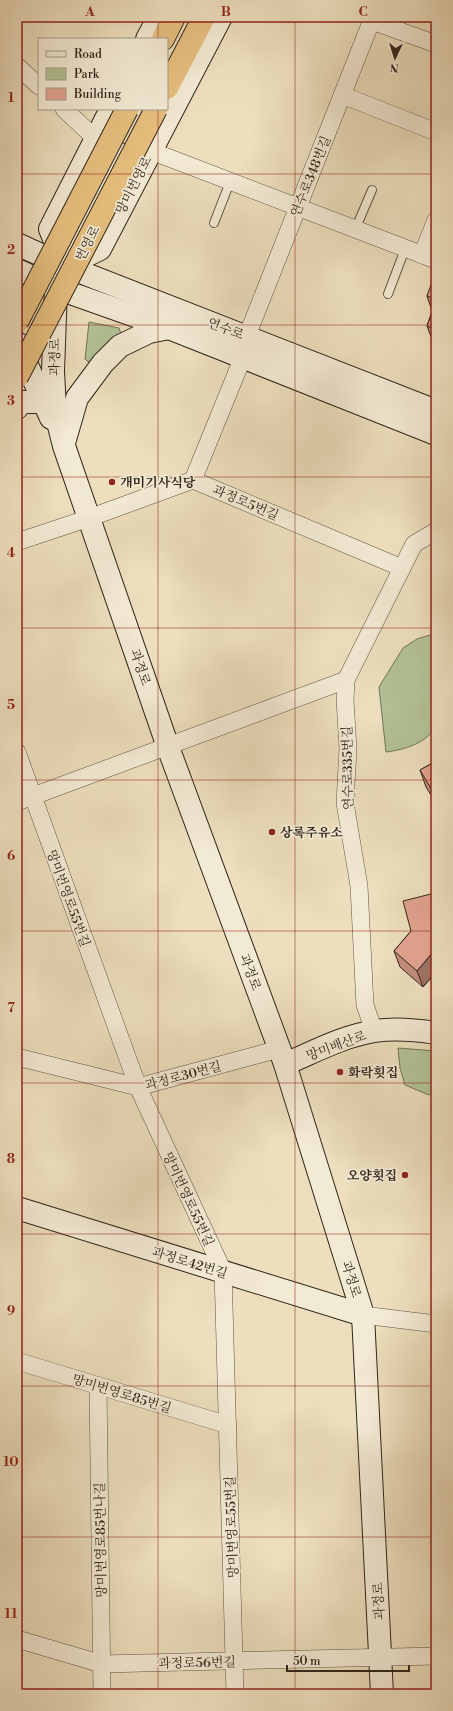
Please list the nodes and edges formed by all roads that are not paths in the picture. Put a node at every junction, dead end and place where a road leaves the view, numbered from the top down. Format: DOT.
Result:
graph roads {
  1 [pos="159,17"];
  2 [pos="174,17"];
  3 [pos="204,17"];
  4 [pos="221,17"];
  5 [pos="373,19"];
  6 [pos="148,38"];
  7 [pos="164,38"];
  8 [pos="436,44"];
  9 [pos="17,66"];
  10 [pos="38,85"];
  11 [pos="168,86"];
  12 [pos="342,95"];
  13 [pos="65,110"];
  14 [pos="110,110"];
  15 [pos="126,110"];
  16 [pos="155,110"];
  17 [pos="436,132"];
  18 [pos="96,139"];
  19 [pos="151,151"];
  20 [pos="230,182"];
  21 [pos="372,190"];
  22 [pos="297,208"];
  23 [pos="436,220"];
  24 [pos="214,223"];
  25 [pos="355,230"];
  26 [pos="17,244"];
  27 [pos="405,249"];
  28 [pos="429,258"];
  29 [pos="65,266"];
  30 [pos="17,270"];
  31 [pos="56,288"];
  32 [pos="388,294"];
  33 [pos="17,322"];
  34 [pos="169,328"];
  35 [pos="246,336"];
  36 [pos="17,343"];
  37 [pos="243,357"];
  38 [pos="17,376"];
  39 [pos="44,402"];
  40 [pos="17,408"];
  41 [pos="436,411"];
  42 [pos="436,434"];
  43 [pos="64,446"];
  44 [pos="193,480"];
  45 [pos="88,518"];
  46 [pos="436,531"];
  47 [pos="17,542"];
  48 [pos="402,568"];
  49 [pos="346,680"];
  50 [pos="168,747"];
  51 [pos="17,752"];
  52 [pos="33,796"];
  53 [pos="17,802"];
  54 [pos="374,1031"];
  55 [pos="436,1033"];
  56 [pos="17,1056"];
  57 [pos="282,1056"];
  58 [pos="138,1087"];
  59 [pos="17,1208"];
  60 [pos="223,1272"];
  61 [pos="363,1315"];
  62 [pos="436,1324"];
  63 [pos="17,1361"];
  64 [pos="98,1386"];
  65 [pos="228,1425"];
  66 [pos="17,1639"];
  67 [pos="436,1656"];
  68 [pos="381,1658"];
  69 [pos="234,1661"];
  70 [pos="102,1664"];
  71 [pos="102,1694"];
  72 [pos="235,1694"];
  73 [pos="382,1694"];
  1 -- 6 [label="main road"];
  2 -- 7 [label="highway"];
  3 -- 11 [label="highway"];
  4 -- 19 [label="main road, 망미번영로"];
  5 -- 8 [label="street"];
  5 -- 12 [label="street, 연수로348번길"];
  9 -- 10 [label="street"];
  12 -- 17 [label="street"];
  12 -- 22 [label="street, 연수로348번길"];
  13 -- 18 [label="street"];
  14 -- 18 [label="main road"];
  15 -- 33 [label="highway, 번영로, bridge"];
  16 -- 38 [label="highway, 번영로, bridge"];
  18 -- 29 [label="main road"];
  19 -- 20 [label="street"];
  19 -- 29 [label="main road, 망미번영로"];
  20 -- 22 [label="street"];
  20 -- 24 [label="lane"];
  21 -- 25 [label="lane"];
  22 -- 25 [label="street"];
  22 -- 35 [label="street, 연수로348번길"];
  23 -- 28 [label="street"];
  25 -- 27 [label="street"];
  26 -- 29 [label="main road, 연수로"];
  27 -- 28 [label="street"];
  27 -- 32 [label="lane"];
  29 -- 31 [label="main road, 과정로"];
  29 -- 35 [label="main road, 연수로"];
  30 -- 31 [label="main road, 연수로"];
  31 -- 34 [label="main road, 연수로"];
  31 -- 43 [label="main road, 과정로"];
  34 -- 37 [label="main road, 연수로"];
  34 -- 43 [label="main road"];
  35 -- 41 [label="main road, 연수로"];
  36 -- 39 [label="main road"];
  37 -- 42 [label="main road, 연수로"];
  37 -- 44 [label="street, 연수로"];
  39 -- 40 [label="main road"];
  39 -- 43 [label="main road"];
  43 -- 45 [label="main road, 과정로"];
  44 -- 45 [label="street"];
  44 -- 48 [label="street, 과정로5번길"];
  45 -- 47 [label="street"];
  45 -- 50 [label="main road, 과정로"];
  46 -- 48 [label="street, 연수로335번길"];
  48 -- 49 [label="street, 연수로335번길"];
  49 -- 50 [label="street"];
  49 -- 54 [label="street, 연수로335번길"];
  50 -- 52 [label="street"];
  50 -- 57 [label="main road, 과정로"];
  51 -- 52 [label="street, 망미번영로55번길"];
  52 -- 53 [label="street"];
  52 -- 58 [label="street, 망미번영로55번길"];
  54 -- 55 [label="main road, 망미배산로"];
  54 -- 57 [label="main road, 망미배산로"];
  56 -- 58 [label="street, 과정로30번길"];
  57 -- 58 [label="street, 과정로30번길"];
  57 -- 61 [label="main road, 과정로"];
  58 -- 60 [label="street, 망미번영로55번길"];
  59 -- 60 [label="main road, 과정로42번길"];
  60 -- 61 [label="main road, 과정로42번길"];
  60 -- 65 [label="street, 망미번영로55번길"];
  61 -- 62 [label="street"];
  61 -- 68 [label="main road, 과정로"];
  63 -- 64 [label="street, 망미번영로85번길"];
  64 -- 65 [label="street, 망미번영로85번길"];
  64 -- 70 [label="street, 망미번영로85번나길"];
  65 -- 69 [label="street, 망미번영로55번길"];
  66 -- 70 [label="street, 과정로56번길"];
  67 -- 68 [label="street, 과정로56번길"];
  68 -- 69 [label="street, 과정로56번길"];
  68 -- 73 [label="main road, 과정로"];
  69 -- 70 [label="street, 과정로56번길"];
  69 -- 72 [label="street, 망미번영로55번길"];
  70 -- 71 [label="street, 망미번영로85번나길"];
}
